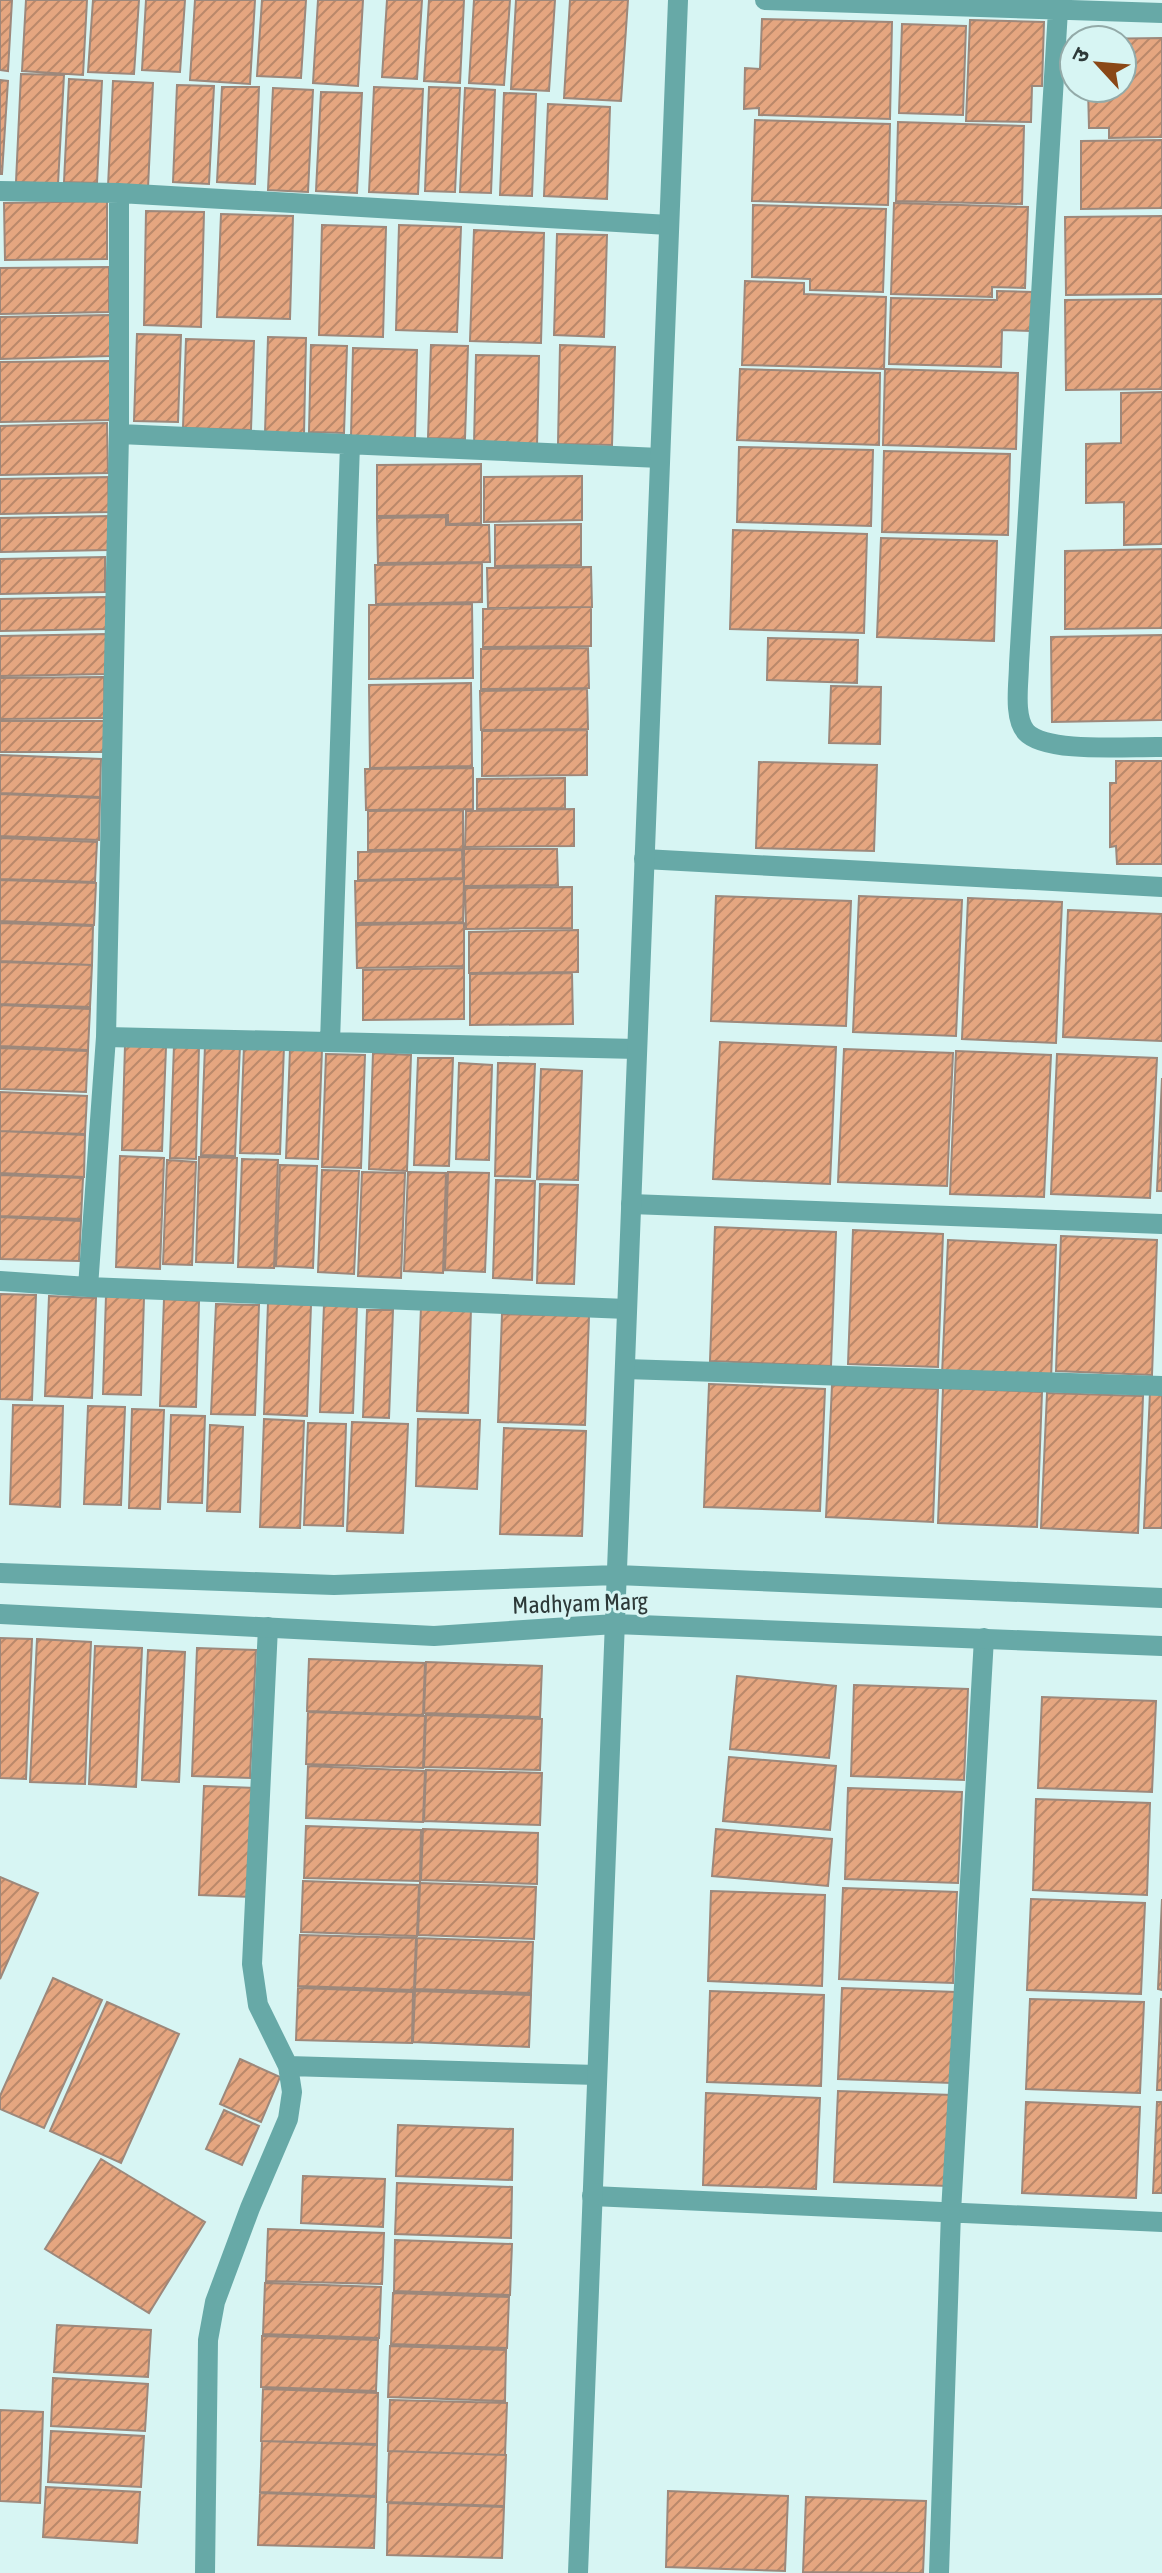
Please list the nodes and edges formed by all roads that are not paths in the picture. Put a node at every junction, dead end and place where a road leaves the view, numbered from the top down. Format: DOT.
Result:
graph roads {
  1 [pos="678,0"];
  2 [pos="765,0"];
  3 [pos="1058,10"];
  4 [pos="1162,13"];
  5 [pos="0,191"];
  6 [pos="119,193"];
  7 [pos="669,225"];
  8 [pos="119,434"];
  9 [pos="350,444"];
  10 [pos="660,458"];
  11 [pos="1162,747"];
  12 [pos="644,859"];
  13 [pos="1162,887"];
  14 [pos="106,1037"];
  15 [pos="330,1042"];
  16 [pos="637,1049"];
  17 [pos="631,1204"];
  18 [pos="1162,1224"];
  19 [pos="0,1281"];
  20 [pos="88,1287"];
  21 [pos="627,1309"];
  22 [pos="625,1369"];
  23 [pos="1162,1386"];
  24 [pos="0,1573"];
  25 [pos="617,1575"];
  26 [pos="1162,1598"];
  27 [pos="0,1614"];
  28 [pos="615,1624"];
  29 [pos="268,1627"];
  30 [pos="984,1638"];
  31 [pos="1162,1646"];
  32 [pos="288,2066"];
  33 [pos="597,2075"];
  34 [pos="592,2196"];
  35 [pos="951,2212"];
  36 [pos="1162,2222"];
  37 [pos="205,2573"];
  38 [pos="578,2573"];
  39 [pos="939,2573"];
  1 -- 7 [label="street"];
  2 -- 3 [label="street"];
  3 -- 4 [label="street"];
  3 -- 11 [label="street"];
  5 -- 6 [label="street"];
  6 -- 7 [label="street"];
  6 -- 8 [label="street"];
  7 -- 10 [label="street"];
  8 -- 9 [label="street"];
  8 -- 14 [label="street"];
  9 -- 10 [label="street"];
  9 -- 15 [label="street"];
  10 -- 12 [label="street"];
  12 -- 13 [label="street"];
  12 -- 16 [label="street"];
  14 -- 15 [label="street"];
  14 -- 20 [label="street"];
  15 -- 16 [label="street"];
  16 -- 17 [label="street"];
  17 -- 18 [label="street"];
  17 -- 21 [label="street"];
  19 -- 20 [label="street"];
  20 -- 21 [label="street"];
  21 -- 22 [label="street"];
  22 -- 23 [label="street"];
  22 -- 25 [label="street"];
  24 -- 25 [label="street, Madhyam Marg"];
  25 -- 26 [label="street, Madhyam Marg"];
  25 -- 28 [label="street"];
  27 -- 29 [label="street, Madhyam Marg"];
  28 -- 29 [label="street, Madhyam Marg"];
  28 -- 30 [label="street, Madhyam Marg"];
  28 -- 33 [label="street"];
  29 -- 32 [label="street"];
  30 -- 31 [label="street, Madhyam Marg"];
  30 -- 35 [label="street"];
  32 -- 33 [label="street"];
  32 -- 37 [label="street"];
  33 -- 34 [label="street"];
  34 -- 35 [label="street"];
  34 -- 38 [label="street"];
  35 -- 36 [label="street"];
  35 -- 39 [label="street"];
}
